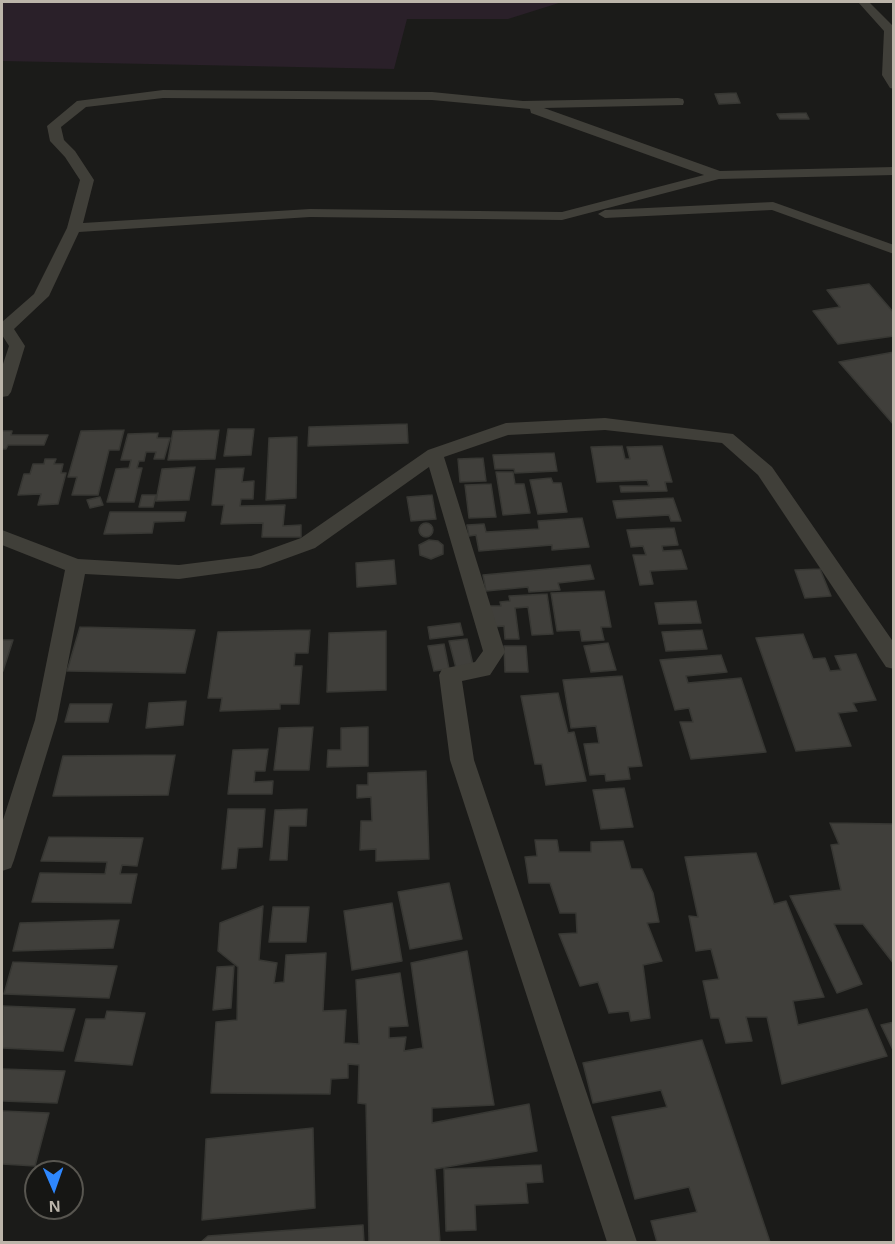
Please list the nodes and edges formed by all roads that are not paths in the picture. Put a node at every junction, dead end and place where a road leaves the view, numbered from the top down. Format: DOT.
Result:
graph roads {
  1 [pos="863,2"];
  2 [pos="894,85"];
  3 [pos="678,102"];
  4 [pos="523,105"];
  5 [pos="894,171"];
  6 [pos="719,175"];
  7 [pos="562,216"];
  8 [pos="74,228"];
  9 [pos="894,249"];
  10 [pos="2,392"];
  11 [pos="434,454"];
  12 [pos="2,537"];
  13 [pos="76,566"];
  14 [pos="894,661"];
  15 [pos="2,860"];
  16 [pos="622,1242"];
  1 -- 2 [label="lane"];
  3 -- 4 [label="lane"];
  4 -- 6 [label="lane"];
  4 -- 8 [label="lane"];
  5 -- 6 [label="lane"];
  6 -- 7 [label="lane"];
  7 -- 8 [label="lane"];
  7 -- 9 [label="lane"];
  8 -- 10 [label="lane"];
  11 -- 13 [label="lane"];
  11 -- 14 [label="lane"];
  11 -- 16 [label="lane"];
  12 -- 13 [label="lane"];
  13 -- 15 [label="lane"];
}
